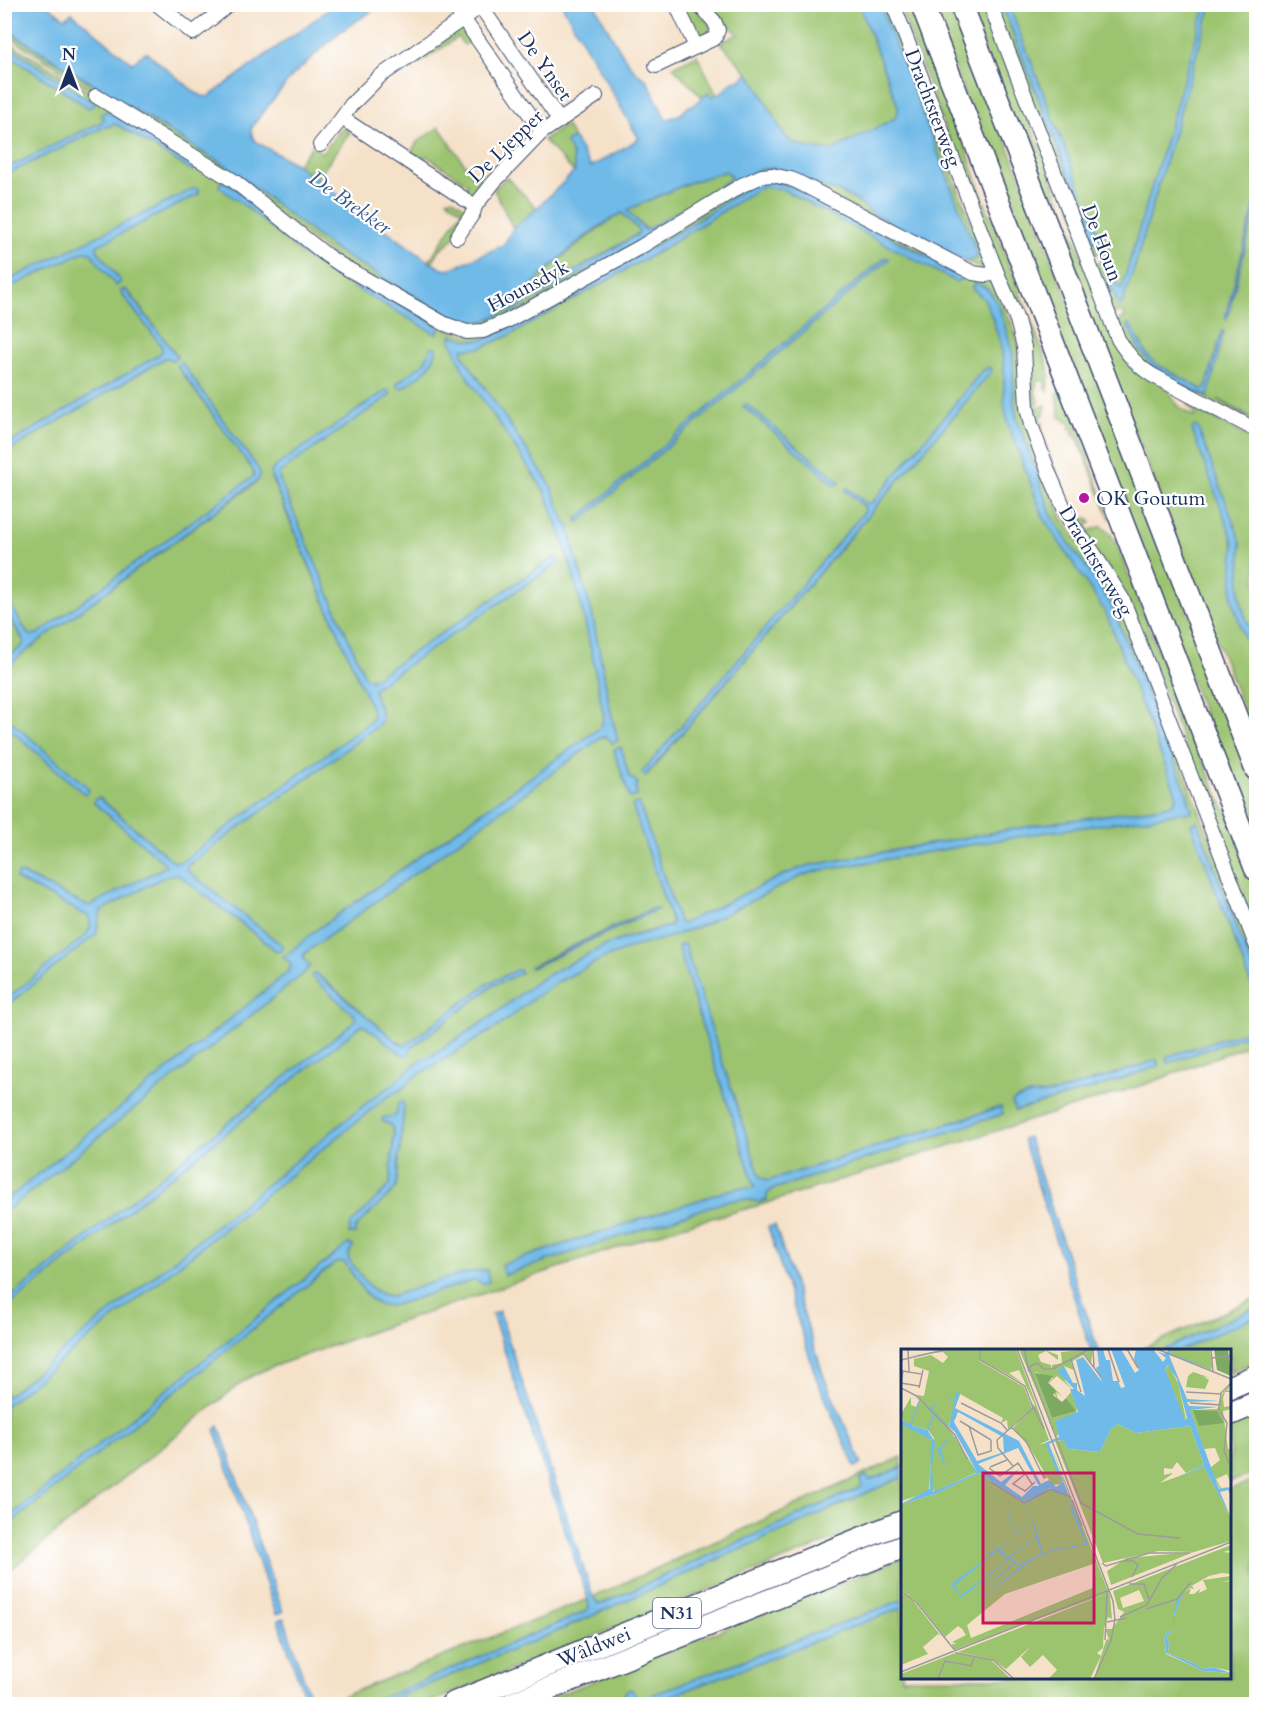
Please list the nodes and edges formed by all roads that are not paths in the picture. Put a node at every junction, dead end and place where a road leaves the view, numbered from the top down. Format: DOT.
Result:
graph roads {
  1 [pos="157,4"];
  2 [pos="230,4"];
  3 [pos="453,4"];
  4 [pos="676,4"];
  5 [pos="698,4"];
  6 [pos="893,4"];
  7 [pos="922,4"];
  8 [pos="961,4"];
  9 [pos="990,4"];
  10 [pos="479,6"];
  11 [pos="463,19"];
  12 [pos="696,47"];
  13 [pos="656,66"];
  14 [pos="96,96"];
  15 [pos="596,96"];
  16 [pos="342,118"];
  17 [pos="560,121"];
  18 [pos="542,132"];
  19 [pos="320,145"];
  20 [pos="475,206"];
  21 [pos="457,237"];
  22 [pos="997,273"];
  23 [pos="1257,430"];
  24 [pos="1257,769"];
  25 [pos="1257,869"];
  26 [pos="1257,945"];
  27 [pos="1257,1376"];
  28 [pos="1231,1387"];
  29 [pos="1257,1403"];
  30 [pos="1231,1414"];
  31 [pos="901,1523"];
  32 [pos="901,1548"];
  33 [pos="452,1704"];
  34 [pos="511,1704"];
  1 -- 2 [label="street"];
  3 -- 11 [label="street, De Ynset"];
  4 -- 12 [label="street"];
  5 -- 12 [label="street"];
  6 -- 22 [label="street, Drachtsterweg"];
  7 -- 25 [label="main road, Drachtsterweg"];
  8 -- 24 [label="main road"];
  9 -- 23 [label="street, De Houn"];
  10 -- 11 [label="street"];
  10 -- 17 [label="street, De Ynset"];
  11 -- 16 [label="street"];
  11 -- 18 [label="street, De Ynset"];
  12 -- 13 [label="street"];
  14 -- 22 [label="street, Hounsdyk"];
  15 -- 17 [label="street, De Ljepper"];
  16 -- 19 [label="street"];
  16 -- 20 [label="street, De Ljepper"];
  17 -- 18 [label="street, De Ljepper"];
  18 -- 20 [label="street, De Ljepper"];
  20 -- 21 [label="street, De Ljepper"];
  22 -- 26 [label="street, Drachtsterweg"];
  27 -- 28 [label="main road"];
  29 -- 30 [label="main road"];
  31 -- 33 [label="main road, Wâldwei / N31"];
  32 -- 34 [label="main road, Wâldwei / N31"];
}
